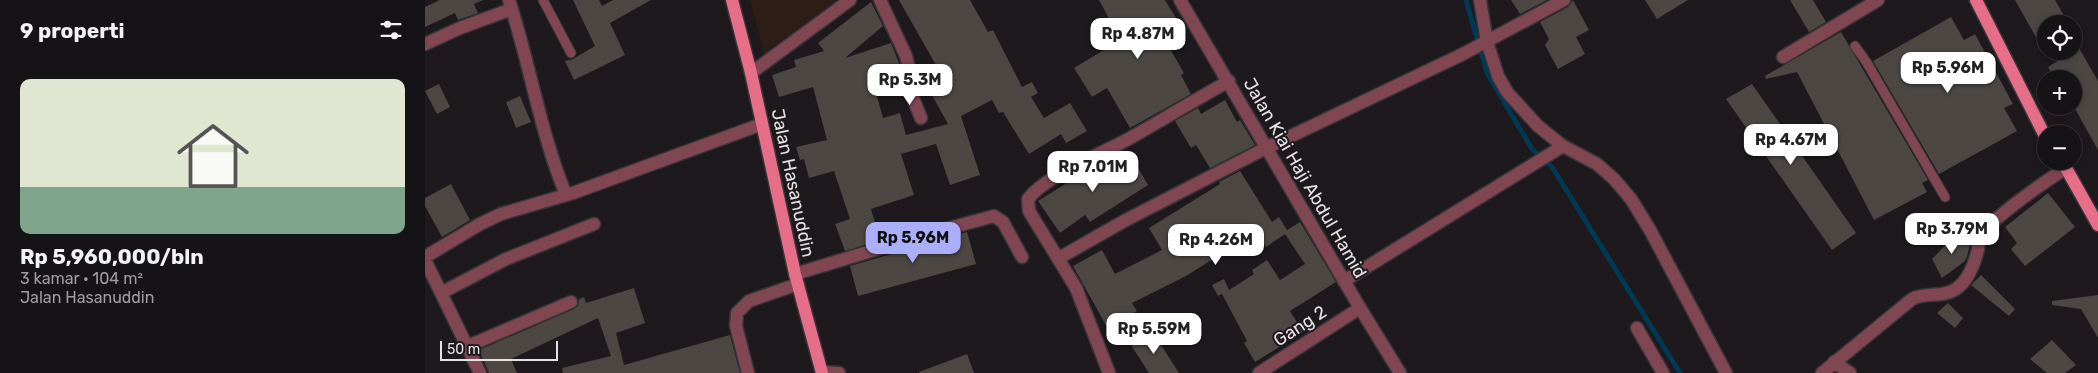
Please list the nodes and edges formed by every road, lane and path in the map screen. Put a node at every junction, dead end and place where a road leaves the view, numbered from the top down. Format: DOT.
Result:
graph roads {
  1 [pos="543,0"];
  2 [pos="733,0"];
  3 [pos="850,0"];
  4 [pos="880,0"];
  5 [pos="1181,0"];
  6 [pos="1480,0"];
  7 [pos="1564,0"];
  8 [pos="1879,0"];
  9 [pos="1977,0"];
  10 [pos="511,5"];
  11 [pos="1485,43"];
  12 [pos="425,44"];
  13 [pos="1855,46"];
  14 [pos="571,53"];
  15 [pos="1783,57"];
  16 [pos="751,73"];
  17 [pos="1229,81"];
  18 [pos="921,118"];
  19 [pos="762,124"];
  20 [pos="2040,125"];
  21 [pos="1563,146"];
  22 [pos="1268,147"];
  23 [pos="2058,170"];
  24 [pos="2067,170"];
  25 [pos="566,195"];
  26 [pos="1945,197"];
  27 [pos="2098,223"];
  28 [pos="594,224"];
  29 [pos="1022,257"];
  30 [pos="1059,258"];
  31 [pos="425,259"];
  32 [pos="797,279"];
  33 [pos="1344,281"];
  34 [pos="441,293"];
  35 [pos="571,302"];
  36 [pos="1360,308"];
  37 [pos="1637,328"];
  38 [pos="468,346"];
  39 [pos="1834,362"];
  40 [pos="1661,372"];
  41 [pos="480,373"];
  42 [pos="748,373"];
  43 [pos="822,373"];
  44 [pos="839,373"];
  45 [pos="1109,373"];
  46 [pos="1259,373"];
  47 [pos="1400,373"];
  48 [pos="1726,373"];
  49 [pos="1822,373"];
  50 [pos="1850,373"];
  1 -- 14 [label="lane"];
  2 -- 16 [label="main road, Jalan Hasanuddin"];
  3 -- 16 [label="street"];
  4 -- 18 [label="street"];
  5 -- 17 [label="street, Jalan Kiai Haji Abdul Hamid"];
  6 -- 11 [label="street"];
  7 -- 11 [label="street"];
  8 -- 15 [label="street"];
  9 -- 20 [label="main road"];
  10 -- 12 [label="street"];
  10 -- 25 [label="street"];
  11 -- 21 [label="street"];
  11 -- 22 [label="street"];
  13 -- 26 [label="lane"];
  16 -- 19 [label="main road, Jalan Hasanuddin"];
  17 -- 22 [label="street, Jalan Kiai Haji Abdul Hamid"];
  17 -- 30 [label="street"];
  19 -- 25 [label="street"];
  19 -- 32 [label="main road, Jalan Hasanuddin"];
  21 -- 33 [label="street"];
  21 -- 48 [label="street"];
  22 -- 30 [label="street"];
  22 -- 33 [label="street, Jalan Kiai Haji Abdul Hamid"];
  23 -- 39 [label="street"];
  24 -- 27 [label="main road"];
  25 -- 31 [label="street"];
  28 -- 34 [label="street"];
  29 -- 32 [label="street"];
  30 -- 45 [label="street"];
  31 -- 34 [label="street"];
  32 -- 42 [label="street"];
  32 -- 43 [label="main road, Jalan Hasanuddin"];
  33 -- 36 [label="street, Jalan Kiai Haji Abdul Hamid"];
  34 -- 38 [label="street"];
  35 -- 38 [label="street"];
  36 -- 46 [label="street, Gang 2"];
  36 -- 47 [label="street, Jalan Kiai Haji Abdul Hamid"];
  37 -- 40 [label="street"];
  38 -- 41 [label="street"];
  39 -- 49 [label="street"];
  39 -- 50 [label="street"];
  43 -- 44 [label="street"];
}
